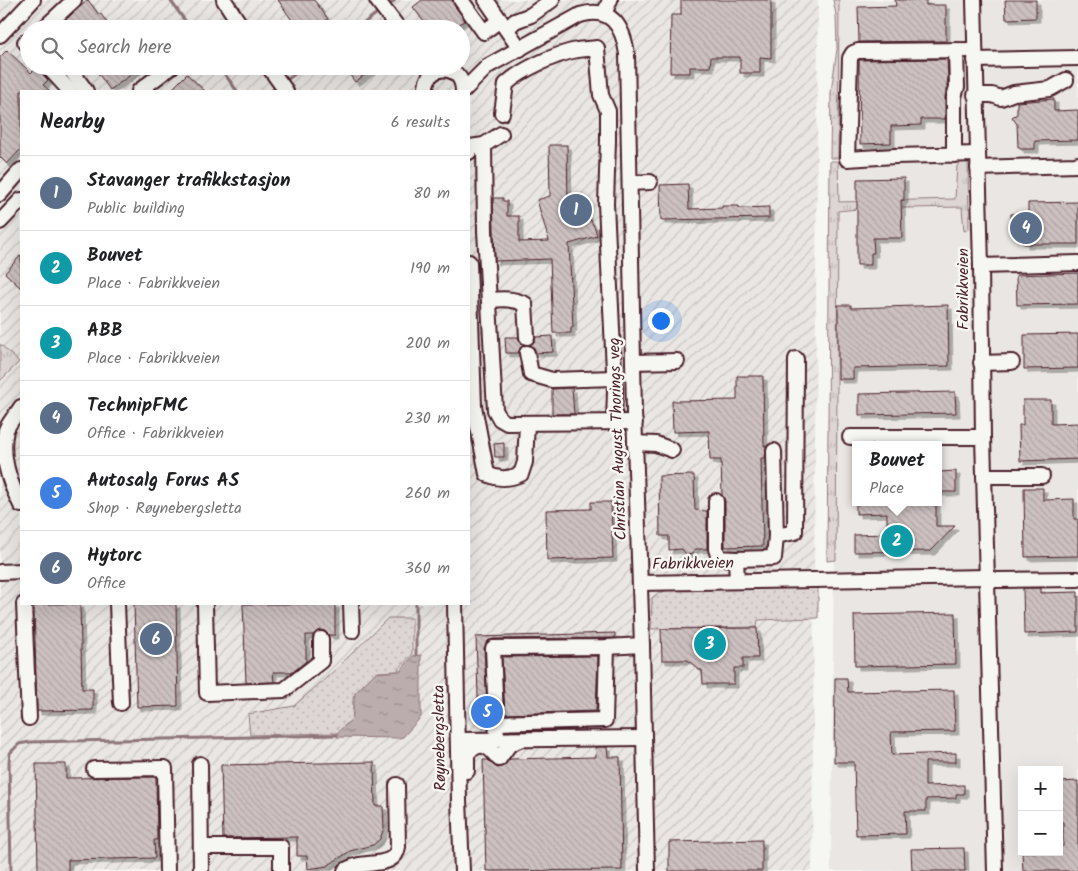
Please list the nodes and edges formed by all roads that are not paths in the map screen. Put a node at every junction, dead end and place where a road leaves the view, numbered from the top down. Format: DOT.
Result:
graph roads {
  1 [pos="22,0"];
  2 [pos="33,0"];
  3 [pos="74,0"];
  4 [pos="224,0"];
  5 [pos="377,0"];
  6 [pos="461,0"];
  7 [pos="486,0"];
  8 [pos="552,0"];
  9 [pos="610,0"];
  10 [pos="974,0"];
  11 [pos="604,14"];
  12 [pos="46,20"];
  13 [pos="237,20"];
  14 [pos="393,20"];
  15 [pos="501,21"];
  16 [pos="0,23"];
  17 [pos="0,35"];
  18 [pos="520,48"];
  19 [pos="956,50"];
  20 [pos="975,55"];
  21 [pos="1078,58"];
  22 [pos="488,66"];
  23 [pos="470,67"];
  24 [pos="56,75"];
  25 [pos="74,75"];
  26 [pos="164,75"];
  27 [pos="275,75"];
  28 [pos="432,75"];
  29 [pos="453,75"];
  30 [pos="1066,80"];
  31 [pos="154,87"];
  32 [pos="426,87"];
  33 [pos="69,90"];
  34 [pos="85,90"];
  35 [pos="286,90"];
  36 [pos="463,90"];
  37 [pos="464,90"];
  38 [pos="975,95"];
  39 [pos="502,114"];
  40 [pos="501,134"];
  41 [pos="484,145"];
  42 [pos="470,146"];
  43 [pos="954,155"];
  44 [pos="978,161"];
  45 [pos="1078,164"];
  46 [pos="20,171"];
  47 [pos="650,182"];
  48 [pos="630,183"];
  49 [pos="0,194"];
  50 [pos="20,200"];
  51 [pos="5,206"];
  52 [pos="0,222"];
  53 [pos="1078,263"];
  54 [pos="981,266"];
  55 [pos="470,291"];
  56 [pos="489,300"];
  57 [pos="527,337"];
  58 [pos="528,353"];
  59 [pos="796,359"];
  60 [pos="633,362"];
  61 [pos="677,362"];
  62 [pos="1012,362"];
  63 [pos="981,363"];
  64 [pos="614,378"];
  65 [pos="20,408"];
  66 [pos="614,422"];
  67 [pos="635,422"];
  68 [pos="527,424"];
  69 [pos="850,437"];
  70 [pos="983,437"];
  71 [pos="635,443"];
  72 [pos="672,450"];
  73 [pos="774,451"];
  74 [pos="984,476"];
  75 [pos="1042,476"];
  76 [pos="716,501"];
  77 [pos="20,503"];
  78 [pos="776,536"];
  79 [pos="736,560"];
  80 [pos="20,571"];
  81 [pos="0,572"];
  82 [pos="987,577"];
  83 [pos="1078,579"];
  84 [pos="737,581"];
  85 [pos="640,582"];
  86 [pos="24,605"];
  87 [pos="117,605"];
  88 [pos="205,605"];
  89 [pos="351,605"];
  90 [pos="455,605"];
  91 [pos="352,631"];
  92 [pos="321,639"];
  93 [pos="642,645"];
  94 [pos="607,647"];
  95 [pos="121,703"];
  96 [pos="29,718"];
  97 [pos="497,723"];
  98 [pos="644,738"];
  99 [pos="458,740"];
  100 [pos="497,740"];
  101 [pos="519,740"];
  102 [pos="200,764"];
  103 [pos="94,769"];
  104 [pos="396,785"];
  105 [pos="459,800"];
  106 [pos="201,847"];
  107 [pos="167,871"];
  108 [pos="201,871"];
  109 [pos="281,871"];
  110 [pos="345,871"];
  111 [pos="462,871"];
  112 [pos="647,871"];
  113 [pos="995,871"];
  1 -- 16 [label="street"];
  2 -- 17 [label="street"];
  3 -- 12 [label="street"];
  4 -- 13 [label="street"];
  5 -- 14 [label="street"];
  6 -- 15 [label="street"];
  7 -- 15 [label="street"];
  8 -- 15 [label="street"];
  9 -- 11 [label="street"];
  10 -- 20 [label="street, Fabrikkveien"];
  11 -- 18 [label="street"];
  11 -- 48 [label="street, Christian August Thorings veg"];
  15 -- 18 [label="street"];
  18 -- 22 [label="street"];
  19 -- 20 [label="street"];
  19 -- 43 [label="street"];
  19 -- 43 [label="street"];
  20 -- 21 [label="street"];
  20 -- 38 [label="street, Fabrikkveien"];
  22 -- 23 [label="street"];
  22 -- 37 [label="street"];
  24 -- 33 [label="street"];
  25 -- 34 [label="street"];
  26 -- 31 [label="street"];
  27 -- 35 [label="street"];
  28 -- 32 [label="street"];
  29 -- 36 [label="street"];
  30 -- 38 [label="street"];
  38 -- 44 [label="street, Fabrikkveien"];
  39 -- 64 [label="street"];
  40 -- 41 [label="street"];
  41 -- 42 [label="street"];
  41 -- 56 [label="street"];
  43 -- 44 [label="street"];
  44 -- 45 [label="street"];
  44 -- 54 [label="street, Fabrikkveien"];
  46 -- 49 [label="street"];
  47 -- 48 [label="street"];
  48 -- 60 [label="street, Christian August Thorings veg"];
  50 -- 51 [label="street"];
  51 -- 52 [label="street"];
  53 -- 54 [label="street"];
  54 -- 63 [label="street, Fabrikkveien"];
  55 -- 68 [label="street"];
  56 -- 57 [label="street"];
  56 -- 68 [label="street"];
  58 -- 64 [label="street"];
  59 -- 78 [label="street"];
  60 -- 61 [label="street"];
  60 -- 67 [label="street, Christian August Thorings veg"];
  62 -- 63 [label="street"];
  63 -- 70 [label="street, Fabrikkveien"];
  64 -- 66 [label="street"];
  65 -- 77 [label="street"];
  66 -- 67 [label="street"];
  66 -- 68 [label="street"];
  67 -- 71 [label="street, Christian August Thorings veg"];
  69 -- 70 [label="street"];
  70 -- 74 [label="street, Fabrikkveien"];
  71 -- 72 [label="street"];
  71 -- 85 [label="street, Christian August Thorings veg"];
  73 -- 78 [label="street"];
  74 -- 75 [label="street"];
  74 -- 82 [label="street, Fabrikkveien"];
  76 -- 79 [label="street"];
  78 -- 79 [label="street"];
  79 -- 84 [label="street"];
  80 -- 81 [label="street"];
  82 -- 83 [label="street"];
  82 -- 84 [label="street, Fabrikkveien"];
  82 -- 113 [label="street, Fabrikkveien"];
  84 -- 85 [label="street, Fabrikkveien"];
  85 -- 93 [label="street, Christian August Thorings veg"];
  86 -- 96 [label="street"];
  87 -- 95 [label="street"];
  88 -- 92 [label="street"];
  89 -- 91 [label="street"];
  90 -- 99 [label="street, Røynebergsletta"];
  93 -- 94 [label="street"];
  93 -- 98 [label="street, Christian August Thorings veg"];
  94 -- 97 [label="street"];
  94 -- 97 [label="street"];
  97 -- 100 [label="street"];
  98 -- 101 [label="street"];
  98 -- 112 [label="street, Christian August Thorings veg"];
  99 -- 100 [label="street"];
  99 -- 105 [label="street, Røynebergsletta"];
  100 -- 101 [label="street"];
  101 -- 105 [label="street"];
  102 -- 106 [label="street"];
  103 -- 107 [label="street"];
  104 -- 110 [label="street"];
  105 -- 111 [label="street, Røynebergsletta"];
  106 -- 108 [label="street"];
  106 -- 109 [label="street"];
}
